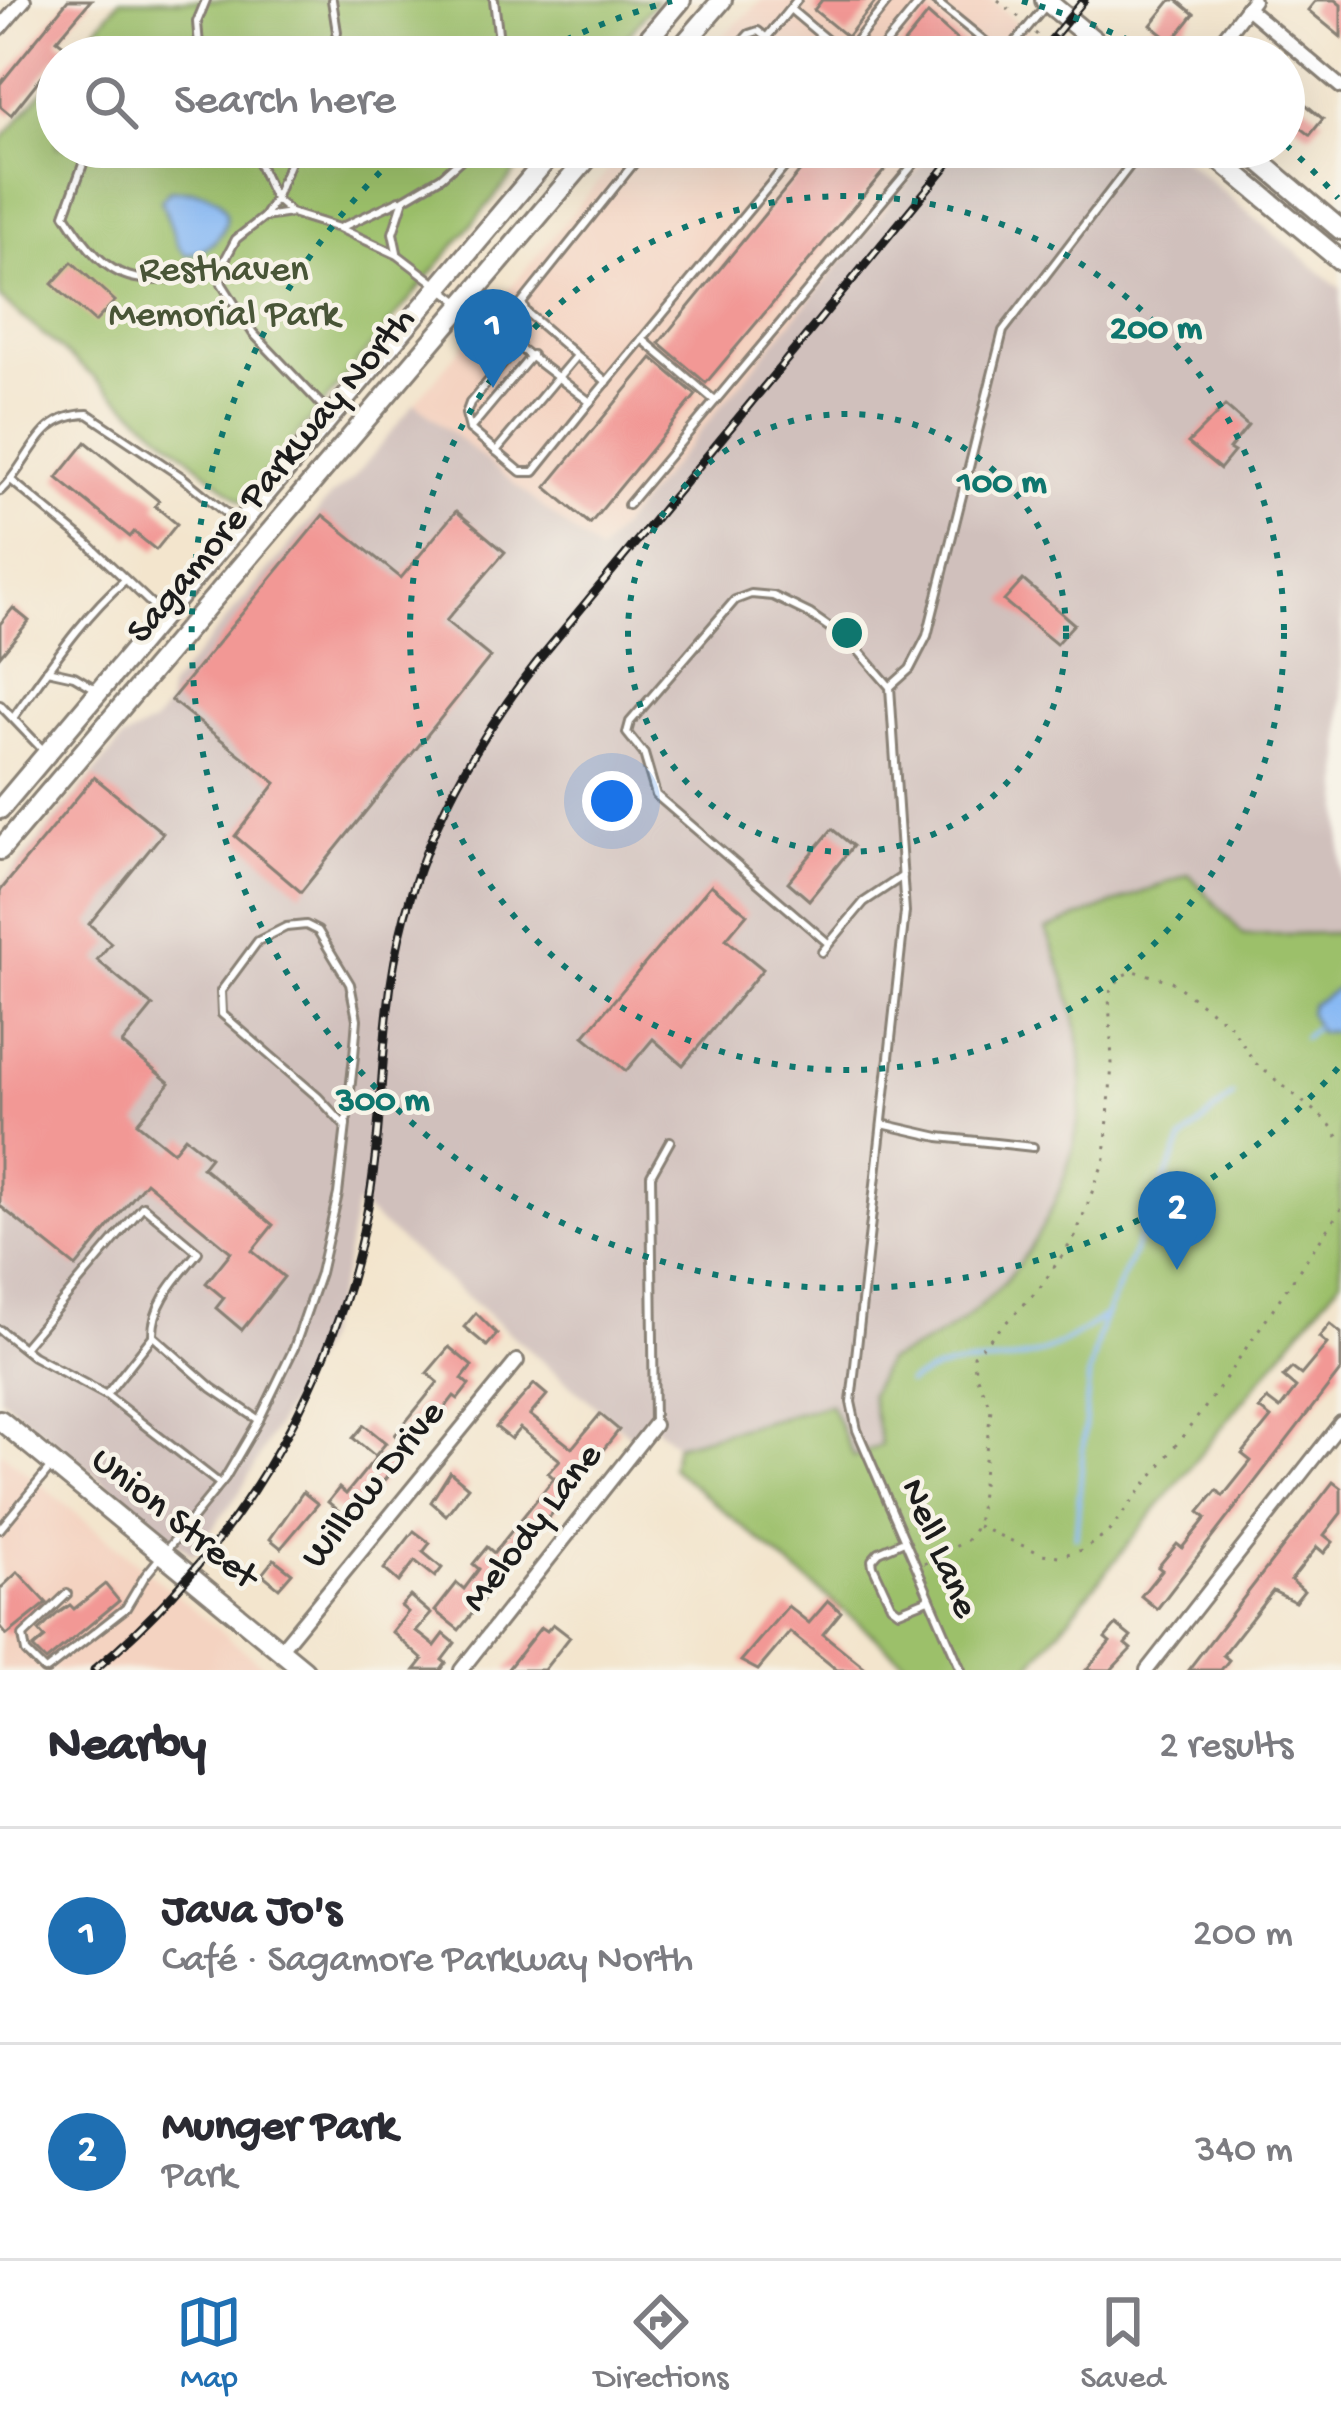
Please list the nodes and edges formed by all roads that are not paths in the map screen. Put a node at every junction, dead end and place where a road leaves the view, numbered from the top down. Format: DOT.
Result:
graph roads {
  1 [pos="24,0"];
  2 [pos="206,0"];
  3 [pos="332,0"];
  4 [pos="494,0"];
  5 [pos="681,0"];
  6 [pos="722,0"];
  7 [pos="797,0"];
  8 [pos="890,0"];
  9 [pos="922,0"];
  10 [pos="934,0"];
  11 [pos="1046,1"];
  12 [pos="1250,4"];
  13 [pos="790,9"];
  14 [pos="0,28"];
  15 [pos="198,36"];
  16 [pos="336,36"];
  17 [pos="498,36"];
  18 [pos="651,36"];
  19 [pos="691,36"];
  20 [pos="768,36"];
  21 [pos="822,36"];
  22 [pos="862,36"];
  23 [pos="892,36"];
  24 [pos="978,36"];
  25 [pos="1020,36"];
  26 [pos="1088,36"];
  27 [pos="1225,36"];
  28 [pos="1285,36"];
  29 [pos="1305,54"];
  30 [pos="1341,87"];
  31 [pos="82,168"];
  32 [pos="261,168"];
  33 [pos="288,168"];
  34 [pos="451,168"];
  35 [pos="539,168"];
  36 [pos="579,168"];
  37 [pos="630,168"];
  38 [pos="784,168"];
  39 [pos="910,168"];
  40 [pos="1128,168"];
  41 [pos="1229,168"];
  42 [pos="1268,168"];
  43 [pos="275,199"];
  44 [pos="404,199"];
  45 [pos="291,214"];
  46 [pos="264,218"];
  47 [pos="340,228"];
  48 [pos="1341,230"];
  49 [pos="398,255"];
  50 [pos="1341,261"];
  51 [pos="219,271"];
  52 [pos="441,285"];
  53 [pos="463,304"];
  54 [pos="642,339"];
  55 [pos="519,345"];
  56 [pos="532,355"];
  57 [pos="576,356"];
  58 [pos="560,376"];
  59 [pos="607,382"];
  60 [pos="715,401"];
  61 [pos="590,402"];
  62 [pos="332,415"];
  63 [pos="470,429"];
  64 [pos="496,452"];
  65 [pos="11,481"];
  66 [pos="0,491"];
  67 [pos="628,505"];
  68 [pos="240,524"];
  69 [pos="125,580"];
  70 [pos="163,615"];
  71 [pos="47,670"];
  72 [pos="890,687"];
  73 [pos="99,691"];
  74 [pos="0,704"];
  75 [pos="13,718"];
  76 [pos="46,754"];
  77 [pos="0,809"];
  78 [pos="0,850"];
  79 [pos="903,876"];
  80 [pos="828,943"];
  81 [pos="822,952"];
  82 [pos="882,1124"];
  83 [pos="345,1126"];
  84 [pos="670,1141"];
  85 [pos="1033,1148"];
  86 [pos="0,1330"];
  87 [pos="153,1336"];
  88 [pos="23,1348"];
  89 [pos="518,1361"];
  90 [pos="106,1395"];
  91 [pos="0,1420"];
  92 [pos="259,1420"];
  93 [pos="1341,1423"];
  94 [pos="654,1425"];
  95 [pos="54,1464"];
  96 [pos="220,1484"];
  97 [pos="0,1529"];
  98 [pos="904,1541"];
  99 [pos="163,1555"];
  100 [pos="67,1594"];
  101 [pos="929,1600"];
  102 [pos="280,1650"];
  103 [pos="45,1670"];
  104 [pos="304,1670"];
  105 [pos="461,1670"];
  106 [pos="961,1670"];
  107 [pos="1147,1670"];
  1 -- 14 [label="street"];
  2 -- 15 [label="lane"];
  3 -- 16 [label="lane"];
  4 -- 17 [label="lane"];
  5 -- 18 [label="main road"];
  6 -- 19 [label="main road"];
  7 -- 13 [label="lane"];
  8 -- 22 [label="lane"];
  9 -- 23 [label="lane"];
  10 -- 24 [label="lane"];
  11 -- 25 [label="lane"];
  11 -- 26 [label="main road"];
  12 -- 27 [label="street"];
  12 -- 28 [label="street"];
  13 -- 20 [label="lane"];
  13 -- 21 [label="lane"];
  29 -- 30 [label="street"];
  31 -- 51 [label="lane"];
  32 -- 43 [label="lane"];
  33 -- 43 [label="lane"];
  34 -- 44 [label="lane"];
  35 -- 52 [label="main road, Sagamore Parkway North"];
  36 -- 53 [label="main road, Sagamore Parkway North"];
  37 -- 57 [label="lane"];
  38 -- 54 [label="lane"];
  39 -- 60 [label="lane"];
  40 -- 72 [label="lane"];
  41 -- 50 [label="main road"];
  42 -- 48 [label="main road"];
  43 -- 45 [label="lane"];
  43 -- 46 [label="lane"];
  44 -- 47 [label="lane"];
  44 -- 49 [label="lane"];
  45 -- 46 [label="lane"];
  45 -- 47 [label="lane"];
  46 -- 51 [label="lane"];
  47 -- 49 [label="lane"];
  49 -- 52 [label="lane"];
  51 -- 62 [label="lane"];
  52 -- 53 [label="lane"];
  52 -- 62 [label="main road, Sagamore Parkway North"];
  53 -- 55 [label="lane"];
  53 -- 78 [label="main road, Sagamore Parkway North"];
  54 -- 59 [label="lane"];
  54 -- 60 [label="lane"];
  55 -- 56 [label="lane"];
  55 -- 63 [label="lane"];
  56 -- 58 [label="lane"];
  56 -- 63 [label="lane"];
  57 -- 58 [label="lane"];
  57 -- 59 [label="lane"];
  58 -- 61 [label="lane"];
  58 -- 64 [label="lane"];
  59 -- 61 [label="lane"];
  60 -- 67 [label="lane"];
  61 -- 64 [label="lane"];
  62 -- 68 [label="main road, Sagamore Parkway North"];
  63 -- 64 [label="lane"];
  65 -- 66 [label="lane"];
  65 -- 68 [label="lane"];
  65 -- 69 [label="lane"];
  68 -- 70 [label="main road, Sagamore Parkway North"];
  69 -- 70 [label="lane"];
  69 -- 71 [label="lane"];
  70 -- 73 [label="main road, Sagamore Parkway North"];
  71 -- 73 [label="lane"];
  71 -- 75 [label="lane"];
  72 -- 79 [label="lane, Nell Lane"];
  72 -- 80 [label="lane"];
  73 -- 76 [label="main road, Sagamore Parkway North"];
  74 -- 75 [label="lane"];
  75 -- 76 [label="lane"];
  76 -- 77 [label="main road, Sagamore Parkway North"];
  79 -- 80 [label="lane"];
  79 -- 82 [label="lane, Nell Lane"];
  80 -- 81 [label="lane"];
  82 -- 85 [label="lane"];
  82 -- 98 [label="lane, Nell Lane"];
  83 -- 83 [label="lane"];
  83 -- 92 [label="lane"];
  84 -- 94 [label="lane"];
  86 -- 88 [label="lane"];
  87 -- 88 [label="lane"];
  87 -- 90 [label="lane"];
  87 -- 92 [label="lane"];
  88 -- 90 [label="lane"];
  89 -- 102 [label="street, Willow Drive"];
  90 -- 96 [label="lane"];
  91 -- 95 [label="main road, Union Street"];
  92 -- 96 [label="lane"];
  93 -- 107 [label="street"];
  94 -- 105 [label="street, Melody Lane"];
  95 -- 97 [label="lane"];
  95 -- 99 [label="main road, Union Street"];
  96 -- 99 [label="lane"];
  98 -- 101 [label="lane, Nell Lane"];
  98 -- 101 [label="lane"];
  99 -- 102 [label="main road, Union Street"];
  99 -- 103 [label="lane"];
  100 -- 103 [label="lane"];
  101 -- 106 [label="lane, Nell Lane"];
  102 -- 104 [label="main road, Union Street"];
}
